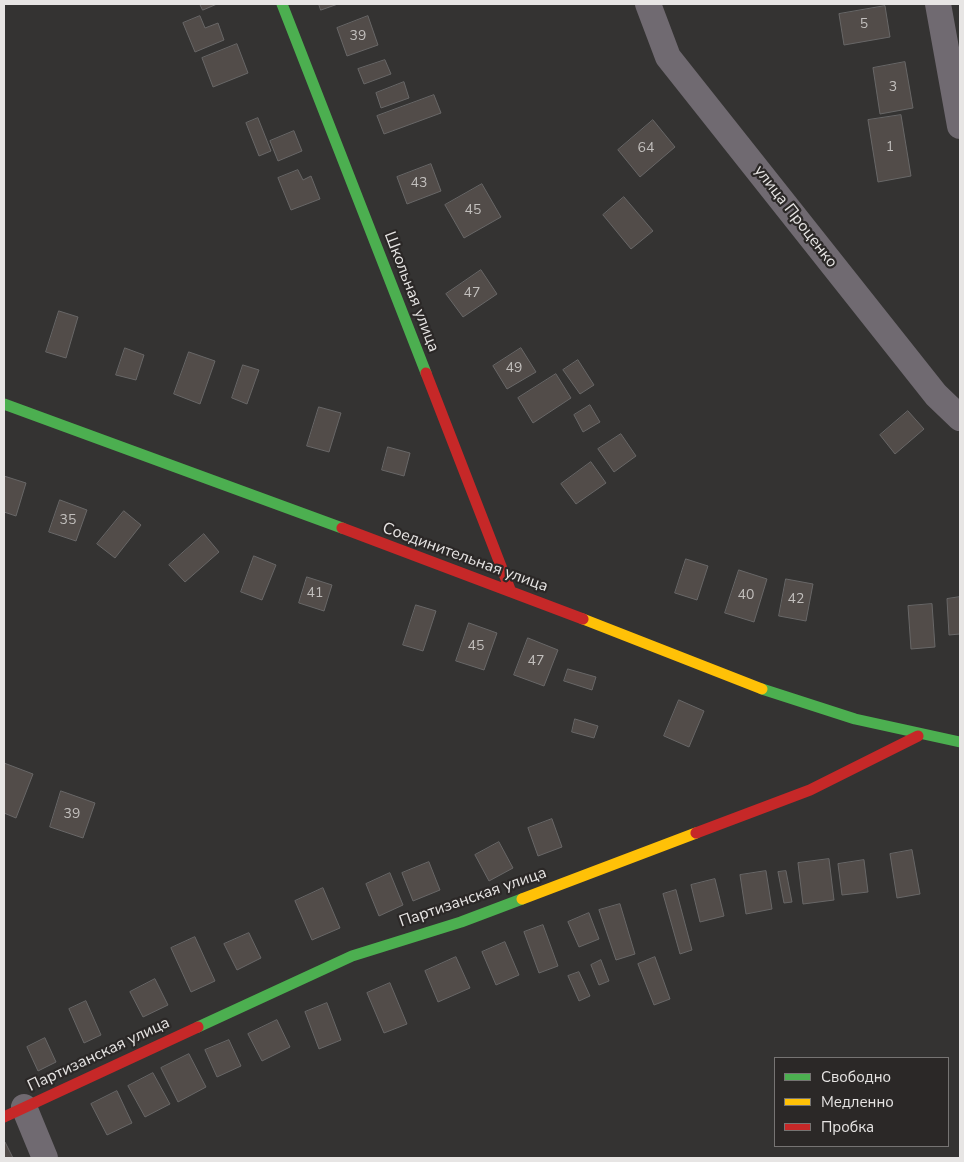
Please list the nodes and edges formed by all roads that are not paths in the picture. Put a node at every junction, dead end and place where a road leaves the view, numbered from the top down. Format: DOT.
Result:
graph roads {
  1 [pos="282,4"];
  2 [pos="648,4"];
  3 [pos="938,4"];
  4 [pos="960,126"];
  5 [pos="4,404"];
  6 [pos="960,418"];
  7 [pos="511,592"];
  8 [pos="918,736"];
  9 [pos="960,742"];
  10 [pos="14,1112"];
  11 [pos="45,1158"];
  1 -- 7 [label="street, Школьная улица"];
  2 -- 6 [label="street, улица Проценко"];
  3 -- 4 [label="street"];
  5 -- 7 [label="street, Соединительная улица"];
  7 -- 8 [label="street, Соединительная улица"];
  8 -- 9 [label="street"];
  8 -- 10 [label="street, Партизанская улица"];
  10 -- 11 [label="street"];
}
